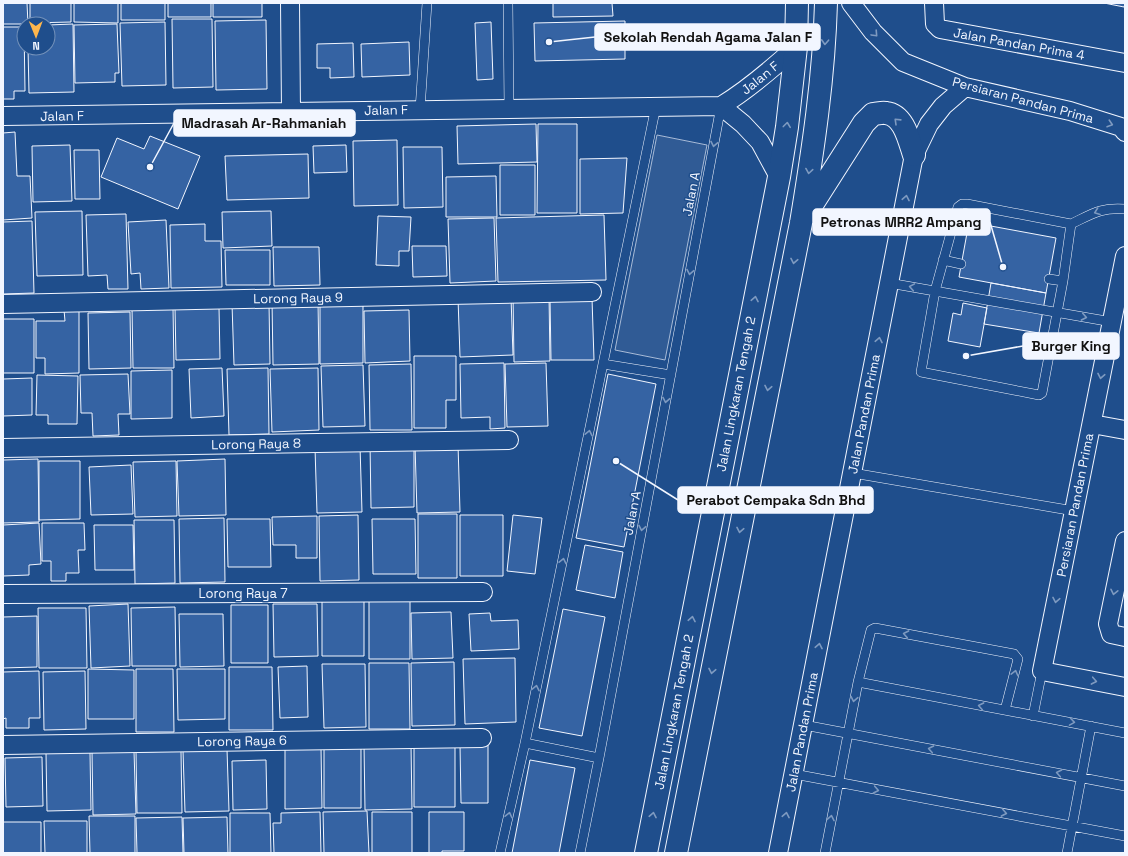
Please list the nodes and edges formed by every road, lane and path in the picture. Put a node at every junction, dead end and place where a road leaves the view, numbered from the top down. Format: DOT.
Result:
graph roads {
  1 [pos="290,3"];
  2 [pos="427,3"];
  3 [pos="508,3"];
  4 [pos="797,3"];
  5 [pos="826,3"];
  6 [pos="852,3"];
  7 [pos="934,3"];
  8 [pos="796,47"];
  9 [pos="1125,63"];
  10 [pos="966,86"];
  11 [pos="656,106"];
  12 [pos="721,106"];
  13 [pos="509,109"];
  14 [pos="420,110"];
  15 [pos="291,111"];
  16 [pos="3,116"];
  17 [pos="1125,132"];
  18 [pos="914,155"];
  19 [pos="779,177"];
  20 [pos="1125,209"];
  21 [pos="801,223"];
  22 [pos="1071,224"];
  23 [pos="1125,256"];
  24 [pos="943,260"];
  25 [pos="961,264"];
  26 [pos="1049,279"];
  27 [pos="1063,281"];
  28 [pos="889,283"];
  29 [pos="935,291"];
  30 [pos="592,292"];
  31 [pos="3,304"];
  32 [pos="1057,312"];
  33 [pos="1112,322"];
  34 [pos="603,364"];
  35 [pos="671,375"];
  36 [pos="1092,424"];
  37 [pos="1125,430"];
  38 [pos="509,440"];
  39 [pos="3,448"];
  40 [pos="853,473"];
  41 [pos="1074,511"];
  42 [pos="1125,541"];
  43 [pos="483,592"];
  44 [pos="3,594"];
  45 [pos="1125,637"];
  46 [pos="1042,671"];
  47 [pos="858,682"];
  48 [pos="1125,687"];
  49 [pos="1005,710"];
  50 [pos="1033,716"];
  51 [pos="804,725"];
  52 [pos="1091,726"];
  53 [pos="848,733"];
  54 [pos="1125,733"];
  55 [pos="482,738"];
  56 [pos="525,743"];
  57 [pos="3,745"];
  58 [pos="599,758"];
  59 [pos="794,774"];
  60 [pos="1082,777"];
  61 [pos="838,783"];
  62 [pos="1125,786"];
  63 [pos="1072,826"];
  64 [pos="1125,836"];
  65 [pos="679,849"];
  66 [pos="500,853"];
  67 [pos="580,853"];
  68 [pos="646,853"];
  69 [pos="778,853"];
  70 [pos="825,853"];
  71 [pos="1067,853"];
  1 -- 15 [label="street"];
  2 -- 14 [label="lane"];
  3 -- 13 [label="lane"];
  4 -- 8 [label="highway, Jalan Lingkaran Tengah 2"];
  5 -- 21 [label="highway, one-way"];
  6 -- 10 [label="street, Persiaran Pandan Prima, one-way"];
  7 -- 9 [label="street, Jalan Pandan Prima 4"];
  8 -- 12 [label="street, Jalan F"];
  19 -- 8 [label="highway, Jalan Lingkaran Tengah 2, one-way"];
  10 -- 17 [label="street, Persiaran Pandan Prima, one-way"];
  10 -- 18 [label="street, Jalan Pandan Prima"];
  11 -- 12 [label="street, Jalan F"];
  11 -- 13 [label="street, Jalan F"];
  11 -- 34 [label="lane"];
  12 -- 19 [label="street"];
  12 -- 35 [label="lane, Jalan A, one-way"];
  13 -- 14 [label="street, Jalan F"];
  14 -- 15 [label="street, Jalan F"];
  15 -- 16 [label="street, Jalan F"];
  18 -- 21 [label="highway, one-way"];
  28 -- 18 [label="street, Jalan Pandan Prima, one-way"];
  68 -- 19 [label="highway, Jalan Lingkaran Tengah 2, one-way"];
  20 -- 22 [label="lane, one-way"];
  21 -- 65 [label="highway, one-way"];
  22 -- 24 [label="lane"];
  22 -- 27 [label="lane"];
  23 -- 33 [label="street, Persiaran Pandan Prima"];
  24 -- 25 [label="lane"];
  24 -- 29 [label="lane"];
  26 -- 27 [label="lane"];
  27 -- 32 [label="lane"];
  29 -- 28 [label="lane, one-way"];
  40 -- 28 [label="street, Jalan Pandan Prima, one-way"];
  29 -- 32 [label="lane"];
  29 -- 32 [label="lane"];
  30 -- 31 [label="street, Lorong Raya 9"];
  32 -- 33 [label="lane, one-way"];
  33 -- 36 [label="street, Persiaran Pandan Prima, one-way"];
  34 -- 35 [label="lane"];
  56 -- 34 [label="lane, one-way"];
  35 -- 58 [label="lane, Jalan A, one-way"];
  36 -- 37 [label="street"];
  36 -- 41 [label="street, Persiaran Pandan Prima"];
  38 -- 39 [label="street, Lorong Raya 8"];
  40 -- 41 [label="lane"];
  51 -- 40 [label="street, Jalan Pandan Prima, one-way"];
  41 -- 46 [label="street, Persiaran Pandan Prima, one-way"];
  42 -- 45 [label="street, one-way"];
  43 -- 44 [label="street, Lorong Raya 7"];
  46 -- 48 [label="street, one-way"];
  46 -- 50 [label="lane"];
  49 -- 47 [label="lane, one-way"];
  49 -- 47 [label="lane, one-way"];
  47 -- 53 [label="lane, one-way"];
  49 -- 50 [label="lane"];
  50 -- 52 [label="lane, one-way"];
  51 -- 53 [label="lane"];
  51 -- 59 [label="street, Jalan Pandan Prima"];
  52 -- 54 [label="lane"];
  52 -- 60 [label="lane"];
  60 -- 53 [label="lane, one-way"];
  53 -- 61 [label="lane"];
  55 -- 57 [label="street, Lorong Raya 6"];
  56 -- 58 [label="lane"];
  66 -- 56 [label="lane, one-way"];
  58 -- 67 [label="lane, Jalan A"];
  59 -- 61 [label="lane"];
  69 -- 59 [label="street, Jalan Pandan Prima, one-way"];
  60 -- 62 [label="lane"];
  60 -- 63 [label="lane"];
  61 -- 63 [label="lane, one-way"];
  70 -- 61 [label="lane, one-way"];
  63 -- 64 [label="lane"];
  63 -- 71 [label="lane"];
}
